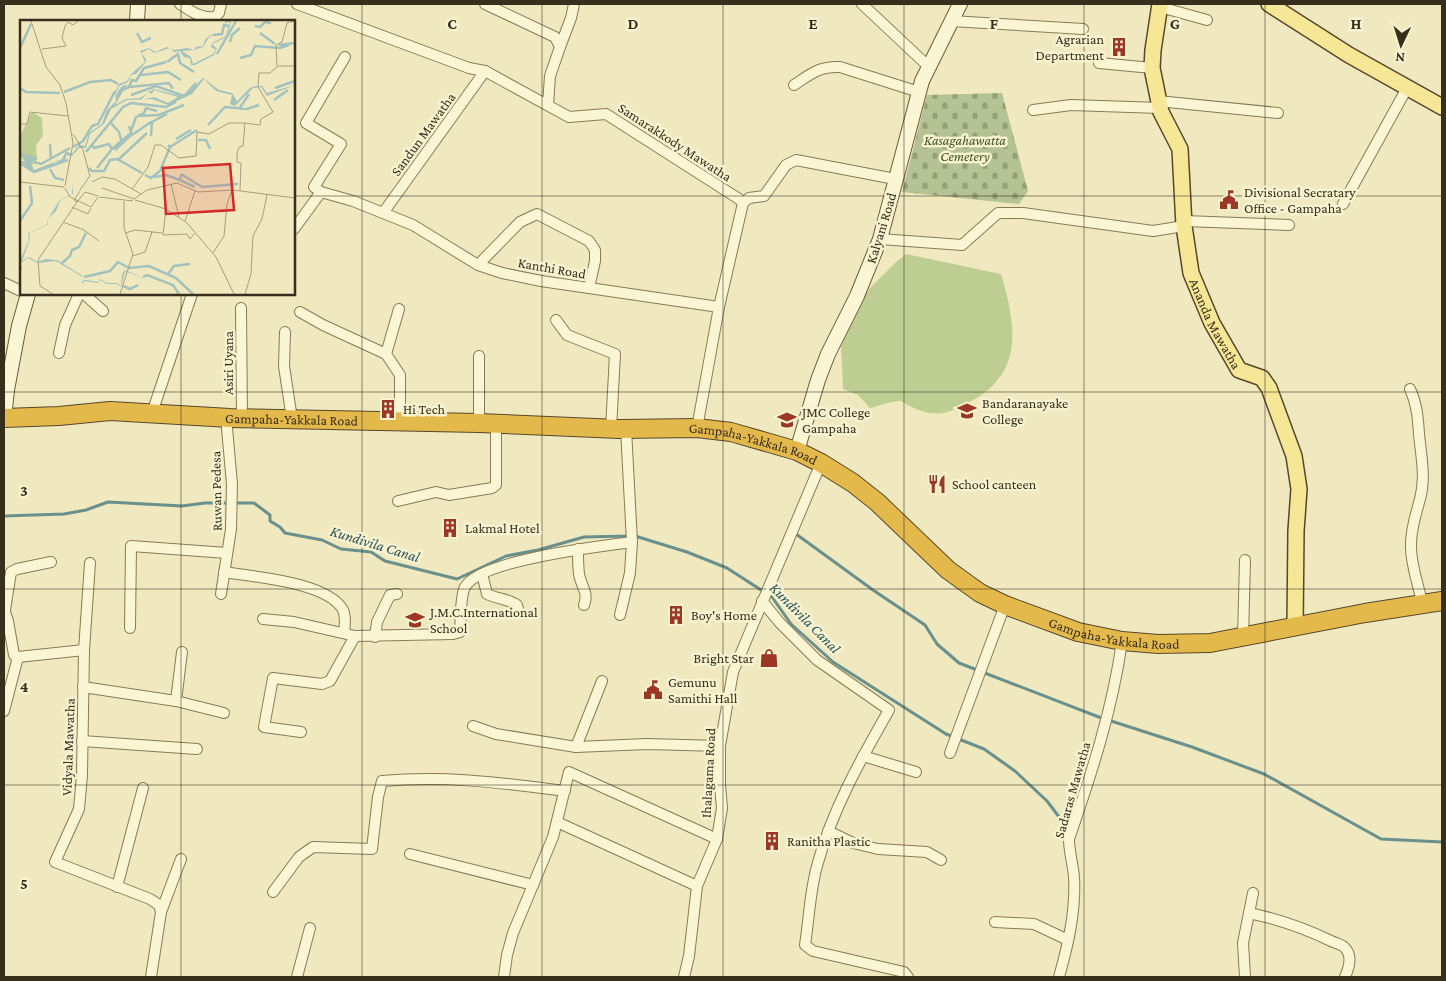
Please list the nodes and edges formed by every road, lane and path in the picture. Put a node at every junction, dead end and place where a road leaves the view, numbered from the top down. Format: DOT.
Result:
graph roads {
  1 [pos="138,4"];
  2 [pos="180,4"];
  3 [pos="220,4"];
  4 [pos="297,4"];
  5 [pos="485,4"];
  6 [pos="574,4"];
  7 [pos="862,4"];
  8 [pos="960,4"];
  9 [pos="1269,4"];
  10 [pos="1160,5"];
  11 [pos="203,18"];
  12 [pos="137,20"];
  13 [pos="1207,20"];
  14 [pos="952,21"];
  15 [pos="1084,28"];
  16 [pos="560,47"];
  17 [pos="345,57"];
  18 [pos="1099,63"];
  19 [pos="929,67"];
  20 [pos="1152,68"];
  21 [pos="485,71"];
  22 [pos="794,85"];
  23 [pos="1408,88"];
  24 [pos="919,92"];
  25 [pos="1159,104"];
  26 [pos="548,105"];
  27 [pos="1442,105"];
  28 [pos="1033,110"];
  29 [pos="1278,112"];
  30 [pos="895,179"];
  31 [pos="321,192"];
  32 [pos="743,203"];
  33 [pos="1344,204"];
  34 [pos="383,213"];
  35 [pos="1184,224"];
  36 [pos="1289,225"];
  37 [pos="295,228"];
  38 [pos="880,238"];
  39 [pos="478,265"];
  40 [pos="4,283"];
  41 [pos="590,288"];
  42 [pos="20,291"];
  43 [pos="28,295"];
  44 [pos="79,295"];
  45 [pos="85,295"];
  46 [pos="192,295"];
  47 [pos="719,307"];
  48 [pos="241,308"];
  49 [pos="399,309"];
  50 [pos="103,311"];
  51 [pos="300,312"];
  52 [pos="556,320"];
  53 [pos="285,332"];
  54 [pos="59,353"];
  55 [pos="386,354"];
  56 [pos="479,356"];
  57 [pos="6,382"];
  58 [pos="1410,389"];
  59 [pos="152,413"];
  60 [pos="4,418"];
  61 [pos="234,418"];
  62 [pos="292,419"];
  63 [pos="400,422"];
  64 [pos="488,424"];
  65 [pos="697,428"];
  66 [pos="619,429"];
  67 [pos="797,451"];
  68 [pos="822,463"];
  69 [pos="398,501"];
  70 [pos="632,542"];
  71 [pos="578,549"];
  72 [pos="227,553"];
  73 [pos="1245,560"];
  74 [pos="51,562"];
  75 [pos="90,563"];
  76 [pos="224,572"];
  77 [pos="482,574"];
  78 [pos="221,594"];
  79 [pos="397,594"];
  80 [pos="762,601"];
  81 [pos="1442,601"];
  82 [pos="1422,604"];
  83 [pos="584,605"];
  84 [pos="1005,605"];
  85 [pos="518,609"];
  86 [pos="4,610"];
  87 [pos="620,615"];
  88 [pos="263,619"];
  89 [pos="1295,627"];
  90 [pos="130,628"];
  91 [pos="344,633"];
  92 [pos="355,636"];
  93 [pos="375,636"];
  94 [pos="1243,638"];
  95 [pos="1122,641"];
  96 [pos="84,650"];
  97 [pos="182,652"];
  98 [pos="18,657"];
  99 [pos="602,680"];
  100 [pos="83,687"];
  101 [pos="176,700"];
  102 [pos="4,711"];
  103 [pos="224,713"];
  104 [pos="473,726"];
  105 [pos="301,732"];
  106 [pos="82,741"];
  107 [pos="576,746"];
  108 [pos="720,746"];
  109 [pos="197,749"];
  110 [pos="950,753"];
  111 [pos="863,756"];
  112 [pos="916,772"];
  113 [pos="143,788"];
  114 [pos="565,791"];
  115 [pos="556,822"];
  116 [pos="828,831"];
  117 [pos="718,839"];
  118 [pos="410,854"];
  119 [pos="181,859"];
  120 [pos="941,860"];
  121 [pos="533,885"];
  122 [pos="697,886"];
  123 [pos="117,887"];
  124 [pos="273,892"];
  125 [pos="1253,893"];
  126 [pos="161,912"];
  127 [pos="1249,913"];
  128 [pos="995,922"];
  129 [pos="310,928"];
  130 [pos="1068,940"];
  131 [pos="151,977"];
  132 [pos="297,977"];
  133 [pos="504,977"];
  134 [pos="684,977"];
  135 [pos="908,977"];
  136 [pos="1059,977"];
  137 [pos="1245,977"];
  138 [pos="1345,977"];
  1 -- 12 [label="street"];
  2 -- 11 [label="street"];
  3 -- 11 [label="street"];
  4 -- 21 [label="street, Samarakkody Mawatha"];
  5 -- 16 [label="street"];
  6 -- 16 [label="street"];
  7 -- 19 [label="street"];
  8 -- 14 [label="street, Kalyani Road"];
  9 -- 23 [label="main road"];
  10 -- 13 [label="street"];
  10 -- 20 [label="main road, Ananda Mawatha"];
  14 -- 15 [label="street"];
  14 -- 19 [label="street, Kalyani Road"];
  16 -- 26 [label="street"];
  17 -- 31 [label="street"];
  18 -- 20 [label="street"];
  19 -- 24 [label="street, Kalyani Road"];
  20 -- 25 [label="main road, Ananda Mawatha"];
  21 -- 26 [label="street, Samarakkody Mawatha"];
  21 -- 34 [label="street, Sandun Mawatha"];
  22 -- 24 [label="street"];
  23 -- 27 [label="main road"];
  23 -- 33 [label="street"];
  24 -- 30 [label="street, Kalyani Road"];
  25 -- 28 [label="street"];
  25 -- 29 [label="street"];
  25 -- 35 [label="main road, Ananda Mawatha"];
  26 -- 32 [label="street, Samarakkody Mawatha"];
  30 -- 32 [label="street"];
  30 -- 38 [label="street, Kalyani Road"];
  31 -- 34 [label="street, Kanthi Road"];
  31 -- 37 [label="street"];
  32 -- 47 [label="street"];
  34 -- 39 [label="street, Kanthi Road"];
  35 -- 36 [label="street"];
  35 -- 38 [label="street"];
  35 -- 89 [label="main road, Ananda Mawatha"];
  38 -- 67 [label="street, Kalyani Road"];
  39 -- 41 [label="street, Kanthi Road"];
  39 -- 41 [label="street"];
  40 -- 42 [label="street"];
  41 -- 47 [label="street, Kanthi Road"];
  43 -- 57 [label="street"];
  44 -- 54 [label="street"];
  45 -- 50 [label="street"];
  46 -- 59 [label="street"];
  47 -- 65 [label="street"];
  48 -- 61 [label="street, Asiri Uyana"];
  49 -- 55 [label="street"];
  51 -- 55 [label="street"];
  52 -- 66 [label="street"];
  53 -- 62 [label="street"];
  55 -- 63 [label="street"];
  56 -- 64 [label="street"];
  57 -- 60 [label="street"];
  58 -- 82 [label="street"];
  59 -- 60 [label="highway, Gampaha-Yakkala Road"];
  59 -- 61 [label="highway, Gampaha-Yakkala Road"];
  61 -- 62 [label="highway, Gampaha-Yakkala Road"];
  61 -- 72 [label="street, Ruwan Pedesa"];
  62 -- 63 [label="highway, Gampaha-Yakkala Road"];
  63 -- 64 [label="highway, Gampaha-Yakkala Road"];
  64 -- 66 [label="highway, Gampaha-Yakkala Road"];
  64 -- 69 [label="street"];
  65 -- 66 [label="highway, Gampaha-Yakkala Road"];
  65 -- 67 [label="highway, Gampaha-Yakkala Road"];
  66 -- 70 [label="street"];
  67 -- 68 [label="highway, Gampaha-Yakkala Road"];
  68 -- 80 [label="street, Ihalagama Road"];
  68 -- 84 [label="highway, Gampaha-Yakkala Road"];
  70 -- 71 [label="street"];
  70 -- 87 [label="street"];
  71 -- 77 [label="street"];
  71 -- 83 [label="street"];
  72 -- 76 [label="street, Ruwan Pedesa"];
  72 -- 90 [label="street"];
  73 -- 94 [label="street"];
  74 -- 86 [label="street"];
  75 -- 96 [label="street, Vidyala Mawatha"];
  76 -- 78 [label="street, Ruwan Pedesa"];
  76 -- 91 [label="street"];
  77 -- 85 [label="street"];
  77 -- 93 [label="street"];
  79 -- 93 [label="street"];
  80 -- 108 [label="street, Ihalagama Road"];
  80 -- 111 [label="street"];
  81 -- 82 [label="highway, Gampaha-Yakkala Road"];
  82 -- 89 [label="highway, Gampaha-Yakkala Road"];
  84 -- 95 [label="highway, Gampaha-Yakkala Road"];
  84 -- 110 [label="street"];
  86 -- 98 [label="street"];
  88 -- 91 [label="street"];
  89 -- 94 [label="highway, Gampaha-Yakkala Road"];
  91 -- 92 [label="street"];
  92 -- 93 [label="street"];
  92 -- 105 [label="street"];
  94 -- 95 [label="highway, Gampaha-Yakkala Road"];
  95 -- 130 [label="street, Sadaras Mawatha"];
  96 -- 98 [label="street"];
  96 -- 100 [label="street, Vidyala Mawatha"];
  97 -- 101 [label="street"];
  98 -- 102 [label="street"];
  99 -- 107 [label="street"];
  100 -- 101 [label="street"];
  100 -- 106 [label="street, Vidyala Mawatha"];
  101 -- 103 [label="street"];
  104 -- 107 [label="street"];
  106 -- 109 [label="street"];
  106 -- 123 [label="street, Vidyala Mawatha"];
  107 -- 108 [label="street"];
  108 -- 117 [label="street, Ihalagama Road"];
  111 -- 112 [label="street"];
  111 -- 116 [label="street"];
  113 -- 123 [label="street"];
  114 -- 115 [label="street"];
  114 -- 117 [label="street"];
  114 -- 124 [label="street"];
  115 -- 121 [label="street"];
  115 -- 122 [label="street"];
  116 -- 120 [label="street"];
  116 -- 135 [label="street"];
  117 -- 122 [label="street, Ihalagama Road"];
  118 -- 121 [label="street"];
  119 -- 126 [label="street"];
  121 -- 133 [label="street"];
  122 -- 134 [label="street, Ihalagama Road"];
  123 -- 126 [label="street, Vidyala Mawatha"];
  125 -- 127 [label="street"];
  126 -- 131 [label="street"];
  127 -- 137 [label="street"];
  127 -- 138 [label="street"];
  128 -- 130 [label="street"];
  129 -- 132 [label="street"];
  130 -- 136 [label="street, Sadaras Mawatha"];
}
